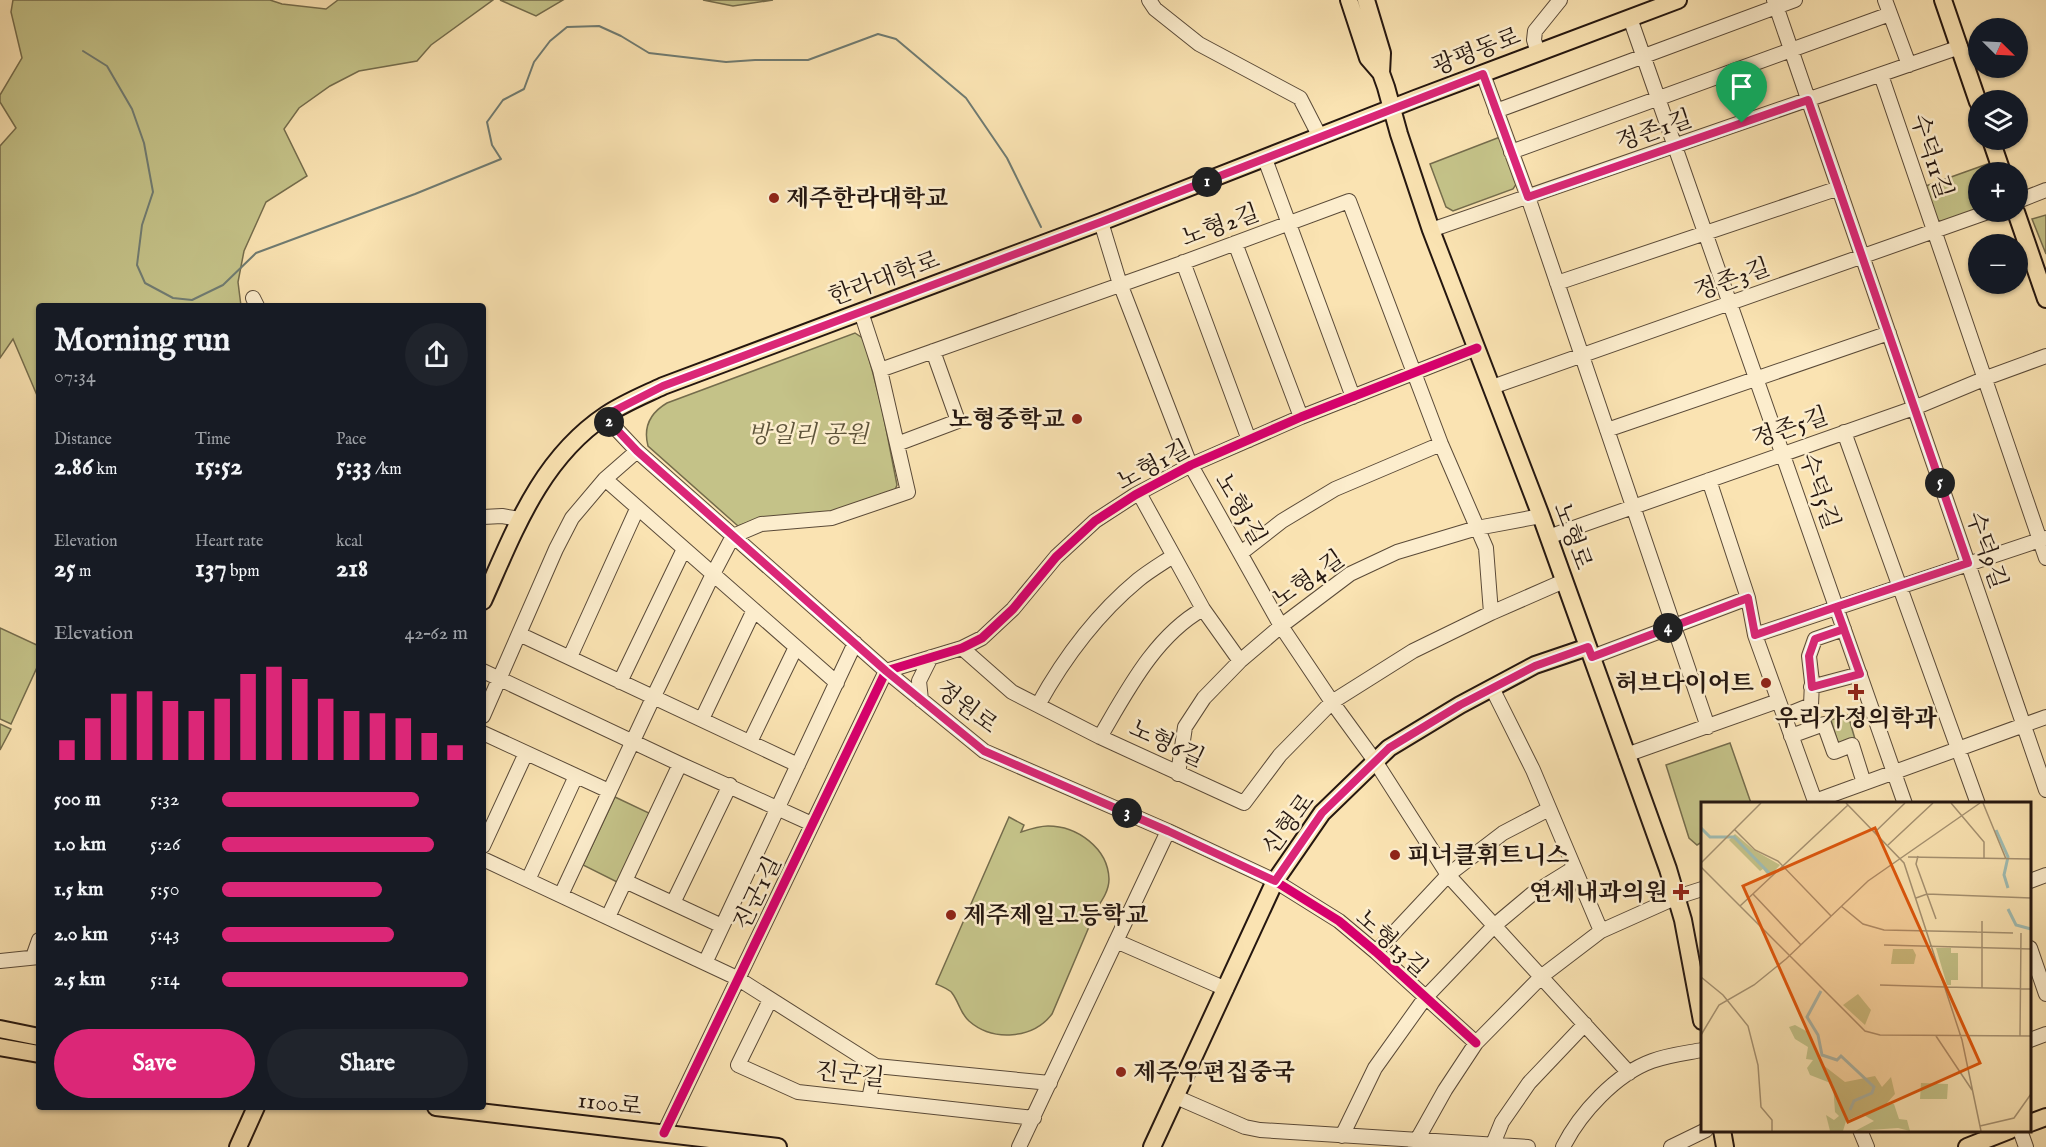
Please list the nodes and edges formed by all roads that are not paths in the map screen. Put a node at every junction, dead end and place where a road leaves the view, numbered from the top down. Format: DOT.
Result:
graph roads {
  1 [pos="1149,0"];
  2 [pos="1349,0"];
  3 [pos="1366,0"];
  4 [pos="1560,0"];
  5 [pos="1678,0"];
  6 [pos="1795,0"];
  7 [pos="1885,0"];
  8 [pos="1943,0"];
  9 [pos="1775,4"];
  10 [pos="1890,14"];
  11 [pos="1630,18"];
  12 [pos="1960,47"];
  13 [pos="1791,50"];
  14 [pos="1538,53"];
  15 [pos="1644,57"];
  16 [pos="1909,65"];
  17 [pos="1381,73"];
  18 [pos="1483,74"];
  19 [pos="1881,75"];
  20 [pos="1974,90"];
  21 [pos="1659,97"];
  22 [pos="1808,100"];
  23 [pos="1391,108"];
  24 [pos="1497,111"];
  25 [pos="1320,137"];
  26 [pos="1676,146"];
  27 [pos="1511,152"];
  28 [pos="1265,159"];
  29 [pos="1839,188"];
  30 [pos="2046,190"];
  31 [pos="1528,197"];
  32 [pos="2028,197"];
  33 [pos="1968,219"];
  34 [pos="1101,222"];
  35 [pos="2019,222"];
  36 [pos="1289,223"];
  37 [pos="1431,230"];
  38 [pos="1933,231"];
  39 [pos="1705,233"];
  40 [pos="1235,243"];
  41 [pos="1862,256"];
  42 [pos="1183,262"];
  43 [pos="1557,283"];
  44 [pos="1120,285"];
  45 [pos="2046,299"];
  46 [pos="1730,304"];
  47 [pos="861,312"];
  48 [pos="1889,333"];
  49 [pos="1476,348"];
  50 [pos="933,351"];
  51 [pos="2046,356"];
  52 [pos="1582,357"];
  53 [pos="880,370"];
  54 [pos="1414,373"];
  55 [pos="1986,378"];
  56 [pos="1756,379"];
  57 [pos="1492,387"];
  58 [pos="1353,397"];
  59 [pos="1914,408"];
  60 [pos="604,416"];
  61 [pos="1301,417"];
  62 [pos="1607,430"];
  63 [pos="1844,432"];
  64 [pos="1249,440"];
  65 [pos="897,444"];
  66 [pos="1441,444"];
  67 [pos="637,451"];
  68 [pos="1783,454"];
  69 [pos="1191,465"];
  70 [pos="605,479"];
  71 [pos="1709,480"];
  72 [pos="1139,493"];
  73 [pos="1633,507"];
  74 [pos="637,509"];
  75 [pos="1541,516"];
  76 [pos="486,517"];
  77 [pos="520,519"];
  78 [pos="1477,528"];
  79 [pos="734,536"];
  80 [pos="1548,537"];
  81 [pos="2043,539"];
  82 [pos="684,549"];
  83 [pos="1241,553"];
  84 [pos="1173,556"];
  85 [pos="2046,558"];
  86 [pos="1968,563"];
  87 [pos="713,574"];
  88 [pos="1564,581"];
  89 [pos="1898,586"];
  90 [pos="486,594"];
  91 [pos="1748,598"];
  92 [pos="1836,607"];
  93 [pos="1203,609"];
  94 [pos="754,610"];
  95 [pos="1491,613"];
  96 [pos="1281,626"];
  97 [pos="1673,626"];
  98 [pos="1844,629"];
  99 [pos="519,634"];
  100 [pos="1755,635"];
  101 [pos="855,643"];
  102 [pos="796,647"];
  103 [pos="962,648"];
  104 [pos="1590,652"];
  105 [pos="570,657"];
  106 [pos="931,657"];
  107 [pos="1240,662"];
  108 [pos="886,671"];
  109 [pos="486,672"];
  110 [pos="1860,674"];
  111 [pos="500,679"];
  112 [pos="620,682"];
  113 [pos="837,683"];
  114 [pos="1812,687"];
  115 [pos="1492,688"];
  116 [pos="653,698"];
  117 [pos="921,700"];
  118 [pos="1778,701"];
  119 [pos="1332,702"];
  120 [pos="1038,705"];
  121 [pos="486,709"];
  122 [pos="1784,716"];
  123 [pos="2046,717"];
  124 [pos="702,719"];
  125 [pos="2024,725"];
  126 [pos="1708,728"];
  127 [pos="486,734"];
  128 [pos="1791,736"];
  129 [pos="1100,738"];
  130 [pos="633,741"];
  131 [pos="750,742"];
  132 [pos="1958,748"];
  133 [pos="526,753"];
  134 [pos="1626,755"];
  135 [pos="1376,761"];
  136 [pos="680,764"];
  137 [pos="798,765"];
  138 [pos="1894,772"];
  139 [pos="1178,774"];
  140 [pos="576,776"];
  141 [pos="1864,783"];
  142 [pos="730,785"];
  143 [pos="2046,790"];
  144 [pos="609,791"];
  145 [pos="1815,802"];
  146 [pos="1904,802"];
  147 [pos="1977,802"];
  148 [pos="777,807"];
  149 [pos="1549,809"];
  150 [pos="812,824"];
  151 [pos="1168,831"];
  152 [pos="486,840"];
  153 [pos="486,860"];
  154 [pos="1574,868"];
  155 [pos="1448,875"];
  156 [pos="2046,875"];
  157 [pos="528,880"];
  158 [pos="625,880"];
  159 [pos="1275,881"];
  160 [pos="2031,881"];
  161 [pos="1701,889"];
  162 [pos="561,895"];
  163 [pos="1677,897"];
  164 [pos="673,903"];
  165 [pos="608,917"];
  166 [pos="1495,925"];
  167 [pos="722,926"];
  168 [pos="1601,931"];
  169 [pos="1116,941"];
  170 [pos="2031,951"];
  171 [pos="1376,952"];
  172 [pos="36,957"];
  173 [pos="0,961"];
  174 [pos="705,963"];
  175 [pos="1542,976"];
  176 [pos="737,978"];
  177 [pos="1226,989"];
  178 [pos="2046,994"];
  179 [pos="1425,998"];
  180 [pos="1700,999"];
  181 [pos="770,1000"];
  182 [pos="1585,1024"];
  183 [pos="0,1029"];
  184 [pos="2046,1034"];
  185 [pos="36,1036"];
  186 [pos="2031,1040"];
  187 [pos="1476,1044"];
  188 [pos="0,1047"];
  189 [pos="1701,1050"];
  190 [pos="36,1053"];
  191 [pos="876,1066"];
  192 [pos="1629,1073"];
  193 [pos="1050,1083"];
  194 [pos="1176,1097"];
  195 [pos="869,1099"];
  196 [pos="255,1110"];
  197 [pos="456,1110"];
  198 [pos="2046,1117"];
  199 [pos="1034,1118"];
  200 [pos="2031,1123"];
  201 [pos="1704,1132"];
  202 [pos="1722,1132"];
  203 [pos="1860,1132"];
  204 [pos="2007,1132"];
  205 [pos="2020,1132"];
  206 [pos="1342,1136"];
  207 [pos="661,1140"];
  208 [pos="1416,1144"];
  209 [pos="1493,1144"];
  210 [pos="238,1147"];
  211 [pos="778,1147"];
  212 [pos="1019,1147"];
  213 [pos="1152,1147"];
  214 [pos="1528,1147"];
  215 [pos="1563,1147"];
  216 [pos="1671,1147"];
  217 [pos="1725,1147"];
  218 [pos="1867,1147"];
  219 [pos="1967,1147"];
  220 [pos="2026,1147"];
  1 -- 25 [label="street"];
  2 -- 17 [label="main road, 노형로"];
  3 -- 17 [label="main road, 노형로"];
  4 -- 14 [label="street"];
  5 -- 11 [label="main road, 광평동로"];
  6 -- 9 [label="street"];
  7 -- 10 [label="street"];
  8 -- 12 [label="main road"];
  9 -- 13 [label="street, 수덕9길"];
  9 -- 15 [label="street"];
  10 -- 13 [label="street"];
  10 -- 16 [label="street"];
  11 -- 14 [label="main road, 광평동로"];
  11 -- 15 [label="street, 수덕5길"];
  12 -- 16 [label="street, 정존1길"];
  12 -- 20 [label="main road"];
  13 -- 21 [label="street"];
  13 -- 22 [label="street, 수덕9길"];
  14 -- 18 [label="main road, 광평동로"];
  15 -- 21 [label="street, 수덕5길"];
  15 -- 24 [label="street"];
  16 -- 19 [label="street, 정존1길"];
  17 -- 23 [label="main road, 노형로"];
  18 -- 23 [label="main road, 광평동로"];
  18 -- 24 [label="street"];
  19 -- 22 [label="street, 정존1길"];
  19 -- 38 [label="street, 수덕11길"];
  21 -- 26 [label="street, 수덕5길"];
  21 -- 27 [label="street"];
  22 -- 26 [label="street, 정존1길"];
  22 -- 29 [label="street, 수덕9길"];
  23 -- 25 [label="main road, 한라대학로"];
  23 -- 37 [label="main road, 노형로"];
  24 -- 27 [label="street"];
  25 -- 28 [label="main road, 한라대학로"];
  26 -- 31 [label="street, 정존1길"];
  26 -- 39 [label="street, 수덕5길"];
  27 -- 31 [label="street"];
  28 -- 34 [label="main road, 한라대학로"];
  28 -- 36 [label="street"];
  29 -- 39 [label="street"];
  29 -- 41 [label="street, 수덕9길"];
  30 -- 32 [label="street"];
  31 -- 37 [label="street, 정존1길"];
  31 -- 43 [label="street"];
  33 -- 38 [label="street, 정존3길"];
  34 -- 44 [label="street, 노형5길"];
  34 -- 47 [label="main road, 한라대학로"];
  35 -- 45 [label="main road"];
  36 -- 40 [label="street, 노형2길"];
  36 -- 54 [label="street, 노형2길"];
  36 -- 58 [label="street"];
  37 -- 49 [label="main road, 노형로"];
  38 -- 41 [label="street, 정존3길"];
  38 -- 55 [label="street, 수덕11길"];
  39 -- 43 [label="street"];
  39 -- 46 [label="street, 수덕5길"];
  40 -- 42 [label="street, 노형2길"];
  40 -- 61 [label="street"];
  41 -- 46 [label="street, 정존3길"];
  41 -- 48 [label="street, 수덕9길"];
  42 -- 44 [label="street, 노형2길"];
  42 -- 64 [label="street"];
  43 -- 52 [label="street"];
  44 -- 50 [label="street, 노형2길"];
  44 -- 69 [label="street, 노형5길"];
  46 -- 52 [label="street, 정존3길"];
  46 -- 56 [label="street, 수덕5길"];
  47 -- 53 [label="street"];
  47 -- 60 [label="main road, 한라대학로"];
  48 -- 56 [label="street"];
  48 -- 59 [label="street, 수덕9길"];
  49 -- 54 [label="street, 노형1길"];
  49 -- 57 [label="main road, 노형로"];
  50 -- 53 [label="street, 노형2길"];
  50 -- 65 [label="street"];
  51 -- 55 [label="street, 정존5길"];
  52 -- 57 [label="street, 정존3길"];
  52 -- 62 [label="street"];
  53 -- 65 [label="street"];
  54 -- 58 [label="street, 노형1길"];
  54 -- 66 [label="street"];
  55 -- 59 [label="street, 정존5길"];
  55 -- 81 [label="street, 수덕11길"];
  56 -- 62 [label="street"];
  56 -- 68 [label="street, 수덕5길"];
  57 -- 75 [label="main road, 노형로"];
  58 -- 61 [label="street, 노형1길"];
  59 -- 63 [label="street, 정존5길"];
  59 -- 86 [label="street, 수덕9길"];
  60 -- 67 [label="street, 정원로"];
  60 -- 77 [label="main road, 한라대학로"];
  61 -- 64 [label="street, 노형1길"];
  62 -- 73 [label="street"];
  63 -- 68 [label="street, 정존5길"];
  63 -- 89 [label="street"];
  64 -- 69 [label="street, 노형1길"];
  65 -- 79 [label="street"];
  66 -- 78 [label="street"];
  66 -- 83 [label="street"];
  67 -- 70 [label="street"];
  67 -- 79 [label="street, 정원로"];
  68 -- 71 [label="street, 정존5길"];
  68 -- 92 [label="street, 수덕5길"];
  69 -- 72 [label="street, 노형1길"];
  69 -- 83 [label="street, 노형5길"];
  70 -- 74 [label="street"];
  70 -- 99 [label="street"];
  71 -- 73 [label="street, 정존5길"];
  71 -- 91 [label="street"];
  72 -- 84 [label="street"];
  72 -- 103 [label="street, 노형1길"];
  73 -- 80 [label="street, 정존5길"];
  73 -- 97 [label="street"];
  74 -- 82 [label="street"];
  74 -- 105 [label="street"];
  75 -- 78 [label="street, 노형4길"];
  75 -- 80 [label="main road, 노형로"];
  76 -- 77 [label="street"];
  77 -- 90 [label="main road, 한라대학로"];
  78 -- 95 [label="street"];
  78 -- 96 [label="street, 노형4길"];
  79 -- 87 [label="street"];
  79 -- 101 [label="street, 정원로"];
  80 -- 88 [label="main road, 노형로"];
  81 -- 85 [label="street, 수덕11길"];
  81 -- 86 [label="street"];
  82 -- 87 [label="street"];
  82 -- 112 [label="street"];
  83 -- 96 [label="street, 노형5길"];
  84 -- 93 [label="street"];
  84 -- 120 [label="street"];
  86 -- 89 [label="street"];
  86 -- 125 [label="street, 수덕9길"];
  87 -- 94 [label="street"];
  87 -- 116 [label="street"];
  88 -- 95 [label="street"];
  88 -- 104 [label="main road, 노형로"];
  89 -- 92 [label="street"];
  89 -- 132 [label="street"];
  91 -- 97 [label="street"];
  91 -- 100 [label="street"];
  92 -- 98 [label="street, 수덕5길"];
  92 -- 100 [label="street"];
  93 -- 107 [label="street"];
  93 -- 129 [label="street"];
  94 -- 102 [label="street"];
  94 -- 124 [label="street"];
  95 -- 119 [label="street"];
  96 -- 107 [label="street, 노형4길"];
  96 -- 119 [label="street, 노형5길"];
  97 -- 104 [label="street"];
  97 -- 126 [label="street"];
  98 -- 110 [label="street, 수덕5길"];
  98 -- 114 [label="street"];
  99 -- 105 [label="street"];
  99 -- 111 [label="street"];
  100 -- 118 [label="street"];
  101 -- 108 [label="street, 정원로"];
  101 -- 113 [label="street"];
  102 -- 113 [label="street"];
  102 -- 131 [label="street"];
  103 -- 106 [label="street, 노형1길"];
  103 -- 120 [label="street, 노형6길"];
  104 -- 115 [label="main road, 신형로"];
  104 -- 134 [label="main road, 노형로"];
  105 -- 112 [label="street"];
  106 -- 108 [label="street, 노형1길"];
  106 -- 117 [label="street"];
  107 -- 139 [label="street, 노형4길"];
  108 -- 117 [label="street, 정원로"];
  108 -- 150 [label="street, 진군1길"];
  109 -- 111 [label="street"];
  110 -- 114 [label="street"];
  110 -- 138 [label="street, 수덕5길"];
  111 -- 121 [label="street"];
  111 -- 130 [label="street"];
  112 -- 116 [label="street"];
  113 -- 137 [label="street"];
  114 -- 122 [label="street"];
  115 -- 135 [label="main road, 신형로"];
  115 -- 149 [label="street"];
  116 -- 124 [label="street"];
  116 -- 130 [label="street"];
  117 -- 151 [label="street, 정원로"];
  118 -- 122 [label="street"];
  118 -- 126 [label="street"];
  119 -- 135 [label="street, 노형5길"];
  119 -- 139 [label="street, 노형6길"];
  120 -- 129 [label="street, 노형6길"];
  122 -- 128 [label="street"];
  123 -- 125 [label="street"];
  124 -- 131 [label="street"];
  125 -- 132 [label="street"];
  125 -- 143 [label="street, 수덕9길"];
  126 -- 134 [label="street"];
  127 -- 133 [label="street"];
  128 -- 141 [label="street"];
  128 -- 145 [label="street"];
  129 -- 139 [label="street, 노형6길"];
  130 -- 136 [label="street"];
  130 -- 144 [label="street"];
  131 -- 137 [label="street"];
  132 -- 138 [label="street"];
  132 -- 147 [label="street"];
  133 -- 140 [label="street"];
  133 -- 152 [label="street"];
  134 -- 163 [label="main road, 노형로"];
  135 -- 155 [label="street, 노형5길"];
  135 -- 159 [label="main road, 신형로"];
  136 -- 142 [label="street"];
  136 -- 158 [label="street"];
  137 -- 148 [label="street"];
  138 -- 141 [label="street"];
  138 -- 146 [label="street, 수덕5길"];
  140 -- 144 [label="street"];
  140 -- 157 [label="street"];
  141 -- 145 [label="street"];
  142 -- 148 [label="street"];
  142 -- 164 [label="street"];
  144 -- 162 [label="street"];
  148 -- 150 [label="street"];
  148 -- 167 [label="street"];
  149 -- 154 [label="street"];
  149 -- 155 [label="street"];
  150 -- 176 [label="street, 진군1길"];
  151 -- 159 [label="street, 정원로"];
  151 -- 169 [label="street"];
  153 -- 157 [label="street, 진군길"];
  154 -- 166 [label="street"];
  154 -- 168 [label="street"];
  155 -- 166 [label="street, 노형5길"];
  155 -- 171 [label="street"];
  156 -- 160 [label="street"];
  157 -- 162 [label="street, 진군길"];
  158 -- 164 [label="street"];
  158 -- 165 [label="street"];
  159 -- 171 [label="street, 노형13길"];
  159 -- 177 [label="main road, 신형로"];
  161 -- 163 [label="street"];
  162 -- 165 [label="street, 진군길"];
  163 -- 168 [label="street"];
  163 -- 180 [label="main road, 노형로"];
  164 -- 167 [label="street"];
  165 -- 174 [label="street, 진군길"];
  166 -- 175 [label="street, 노형5길"];
  166 -- 179 [label="street"];
  167 -- 174 [label="street"];
  168 -- 175 [label="street"];
  169 -- 177 [label="street"];
  169 -- 193 [label="street"];
  170 -- 178 [label="street"];
  171 -- 179 [label="street, 노형13길"];
  172 -- 173 [label="street"];
  174 -- 176 [label="street, 진군길"];
  175 -- 182 [label="street, 노형5길"];
  175 -- 187 [label="street"];
  176 -- 181 [label="street, 진군길"];
  176 -- 207 [label="street, 진군1길"];
  177 -- 194 [label="main road, 신형로"];
  179 -- 187 [label="street, 노형13길"];
  179 -- 206 [label="street"];
  181 -- 191 [label="street, 진군길"];
  181 -- 195 [label="street, 진군길"];
  182 -- 192 [label="street, 노형5길"];
  182 -- 209 [label="street"];
  183 -- 185 [label="main road"];
  184 -- 186 [label="street"];
  187 -- 208 [label="street"];
  188 -- 190 [label="main road"];
  189 -- 192 [label="street"];
  191 -- 193 [label="street, 진군길"];
  191 -- 195 [label="street"];
  192 -- 215 [label="street"];
  193 -- 199 [label="street"];
  194 -- 206 [label="street"];
  194 -- 213 [label="main road, 신형로"];
  195 -- 199 [label="street, 진군길"];
  196 -- 210 [label="main road"];
  197 -- 207 [label="main road, 1100로"];
  198 -- 200 [label="main road"];
  199 -- 212 [label="street"];
  201 -- 216 [label="street"];
  202 -- 217 [label="main road"];
  203 -- 218 [label="street"];
  204 -- 219 [label="main road"];
  205 -- 220 [label="street"];
  206 -- 208 [label="street"];
  207 -- 211 [label="main road, 1100로"];
  208 -- 209 [label="street"];
  209 -- 214 [label="street"];
}
